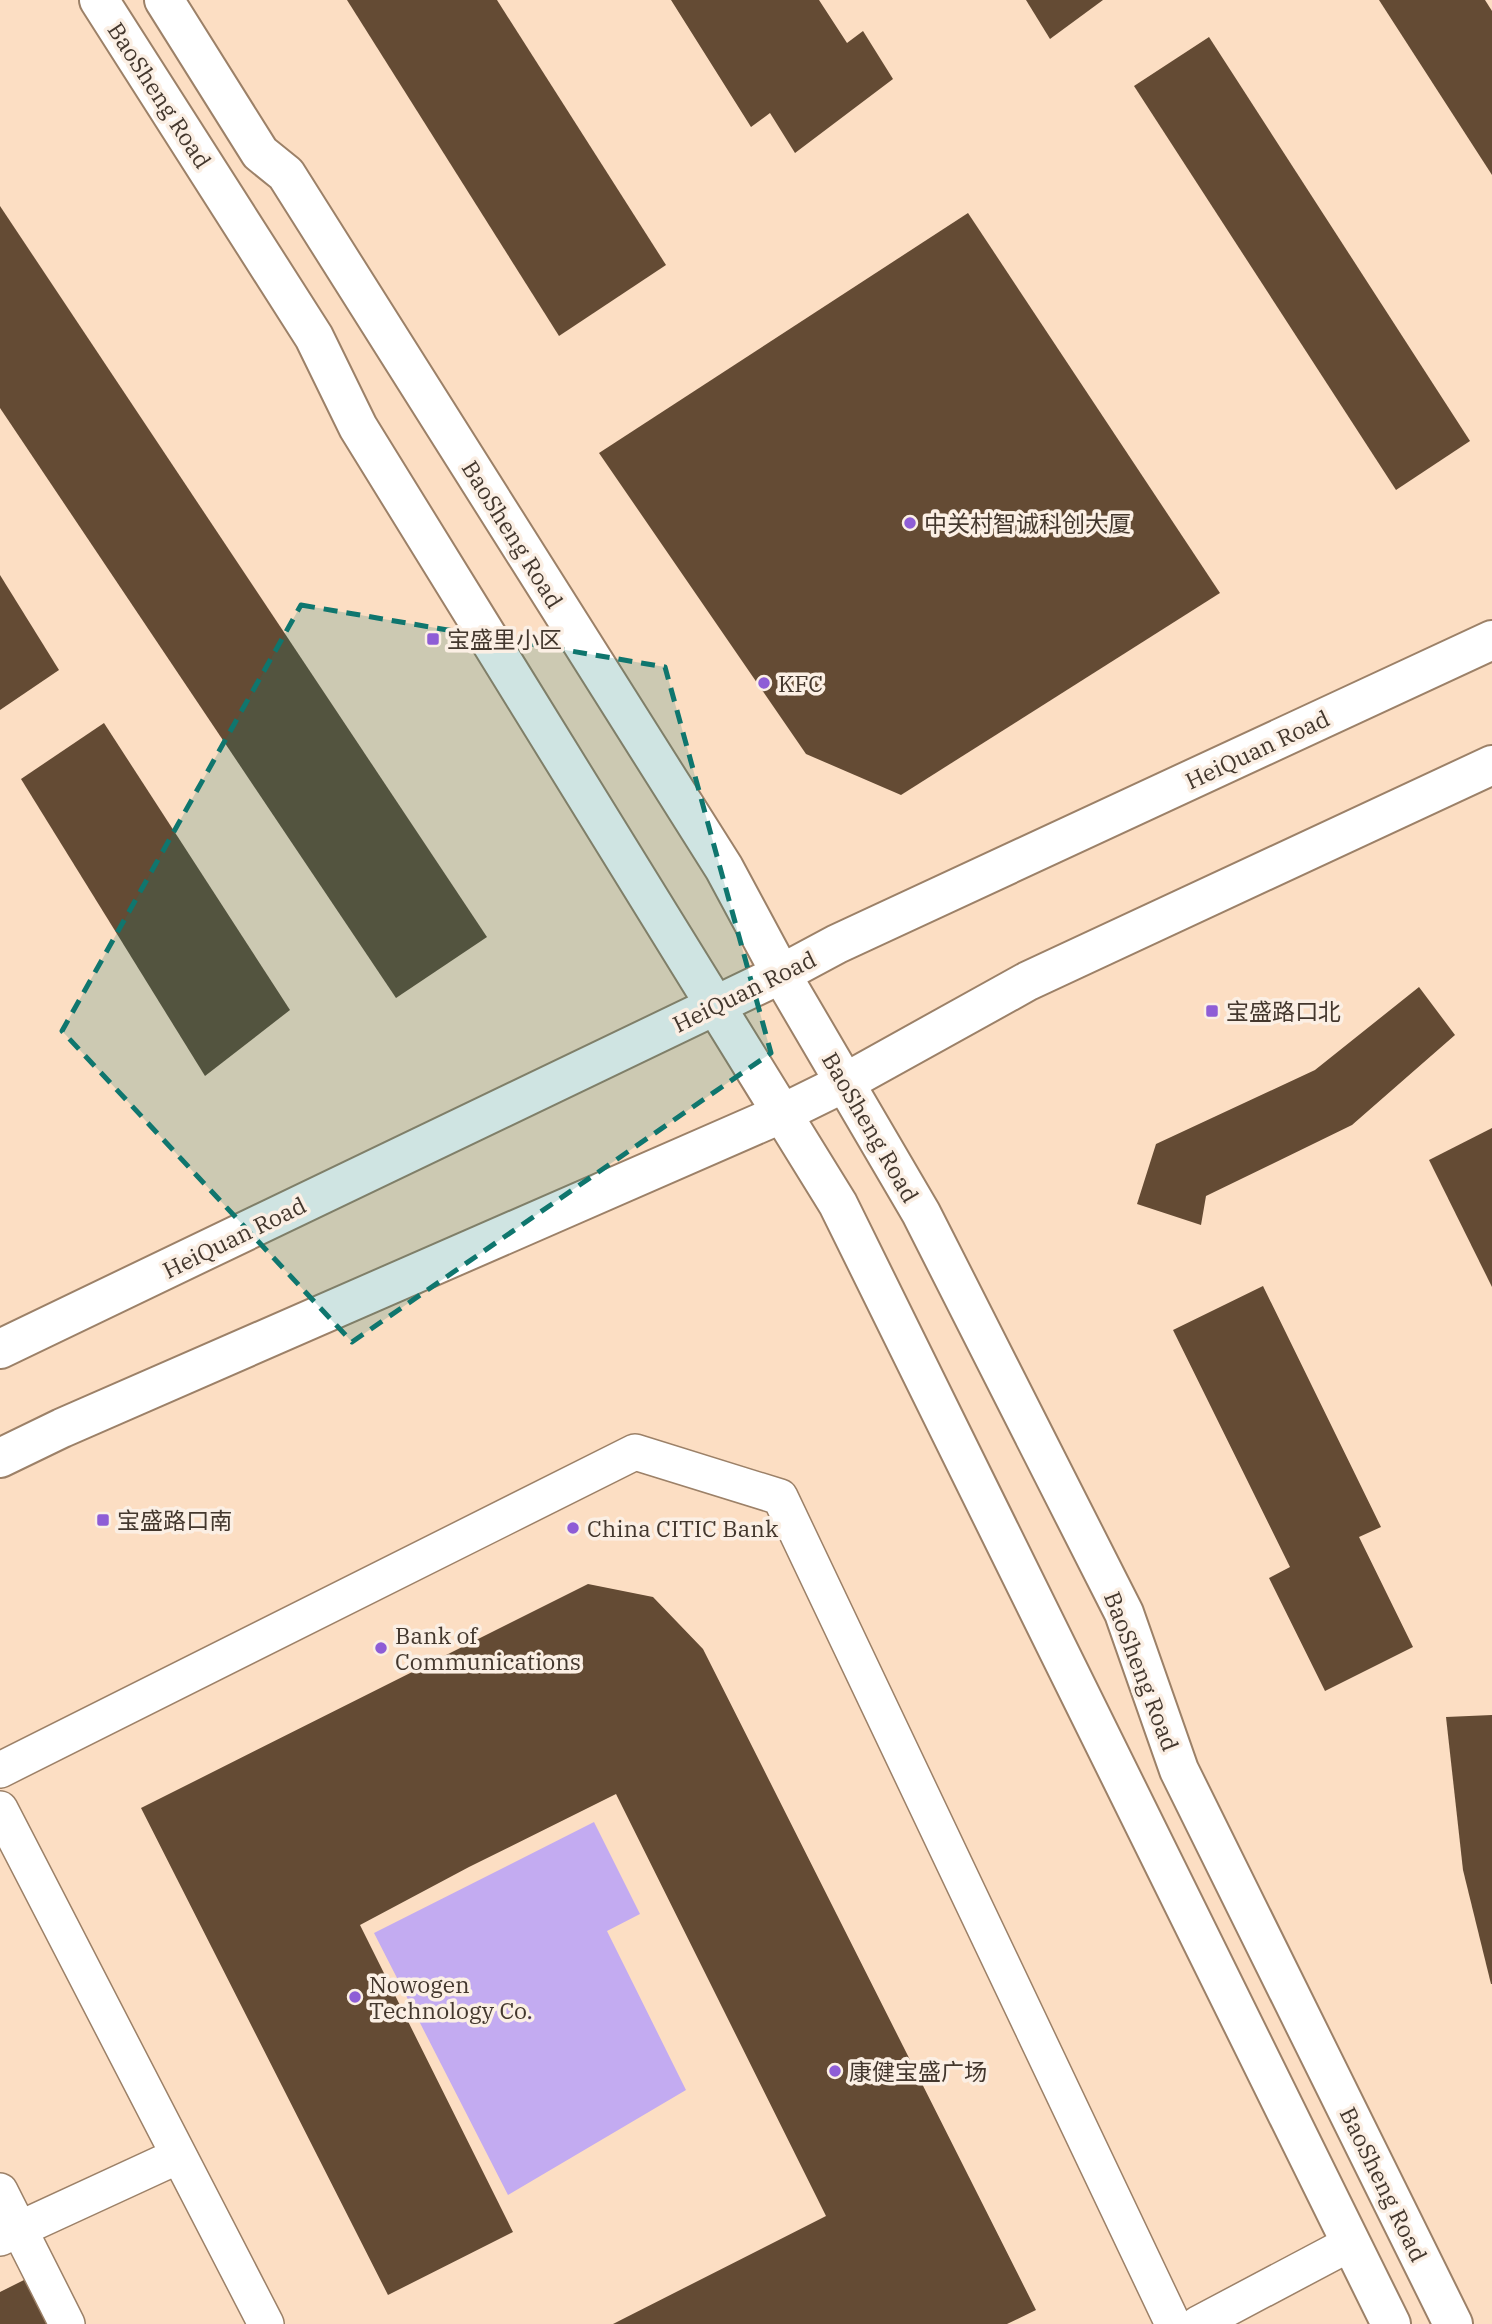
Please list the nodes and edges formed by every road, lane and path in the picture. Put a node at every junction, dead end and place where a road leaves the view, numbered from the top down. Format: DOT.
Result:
graph roads {
  1 [pos="99,0"];
  2 [pos="164,0"];
  3 [pos="1492,640"];
  4 [pos="1492,765"];
  5 [pos="781,974"];
  6 [pos="716,1004"];
  7 [pos="846,1082"];
  8 [pos="782,1113"];
  9 [pos="0,1349"];
  10 [pos="0,1458"];
  11 [pos="0,1770"];
  12 [pos="0,1809"];
  13 [pos="178,2156"];
  14 [pos="8,2218"];
  15 [pos="1350,2243"];
  16 [pos="67,2324"];
  17 [pos="266,2324"];
  18 [pos="1173,2324"];
  19 [pos="1198,2324"];
  20 [pos="1391,2324"];
  21 [pos="1453,2324"];
  1 -- 6 [label="street, BaoSheng Road"];
  2 -- 5 [label="street, BaoSheng Road"];
  3 -- 5 [label="street, HeiQuan Road"];
  4 -- 7 [label="street"];
  5 -- 6 [label="street, HeiQuan Road"];
  5 -- 7 [label="street, BaoSheng Road"];
  6 -- 8 [label="street, BaoSheng Road"];
  6 -- 9 [label="street, HeiQuan Road"];
  7 -- 8 [label="street"];
  7 -- 21 [label="street, BaoSheng Road"];
  8 -- 10 [label="street"];
  8 -- 15 [label="street, BaoSheng Road"];
  11 -- 18 [label="street"];
  12 -- 13 [label="street"];
  13 -- 14 [label="street"];
  13 -- 17 [label="street"];
  14 -- 16 [label="street"];
  15 -- 19 [label="street"];
  15 -- 20 [label="street, BaoSheng Road"];
}
